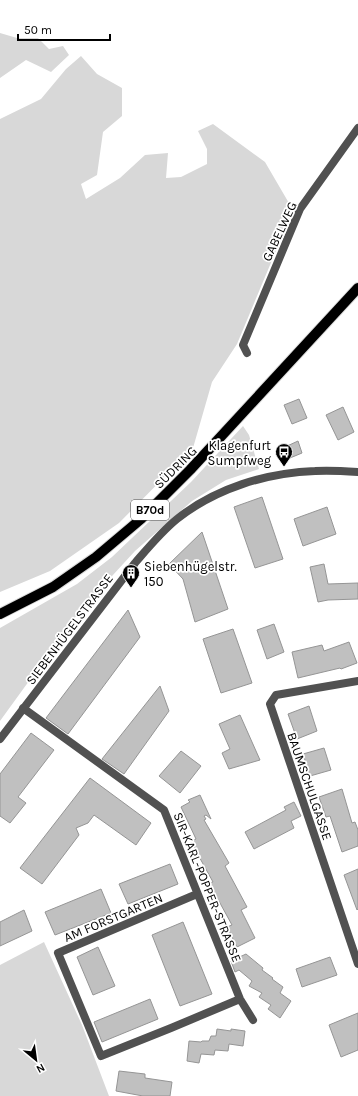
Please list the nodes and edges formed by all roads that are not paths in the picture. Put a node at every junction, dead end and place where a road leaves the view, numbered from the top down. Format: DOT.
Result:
graph roads {
  1 [pos="358,128"];
  2 [pos="358,288"];
  3 [pos="247,353"];
  4 [pos="358,472"];
  5 [pos="0,614"];
  6 [pos="358,681"];
  7 [pos="23,708"];
  8 [pos="0,739"];
  9 [pos="197,894"];
  10 [pos="358,964"];
  11 [pos="240,999"];
  12 [pos="253,1020"];
  1 -- 3 [label="street, GABELWEG"];
  2 -- 5 [label="main road, SÜDRING / B70d"];
  4 -- 7 [label="street, SIEBENHÜGELSTRASSE"];
  6 -- 10 [label="street, BAUMSCHULGASSE"];
  7 -- 8 [label="street, SIEBENHÜGELSTRASSE"];
  7 -- 9 [label="street, SIR-KARL-POPPER-STRASSE"];
  9 -- 11 [label="street, SIR-KARL-POPPER-STRASSE"];
  9 -- 11 [label="street, AM FORSTGARTEN"];
  11 -- 12 [label="street, SIR-KARL-POPPER-STRASSE"];
}
